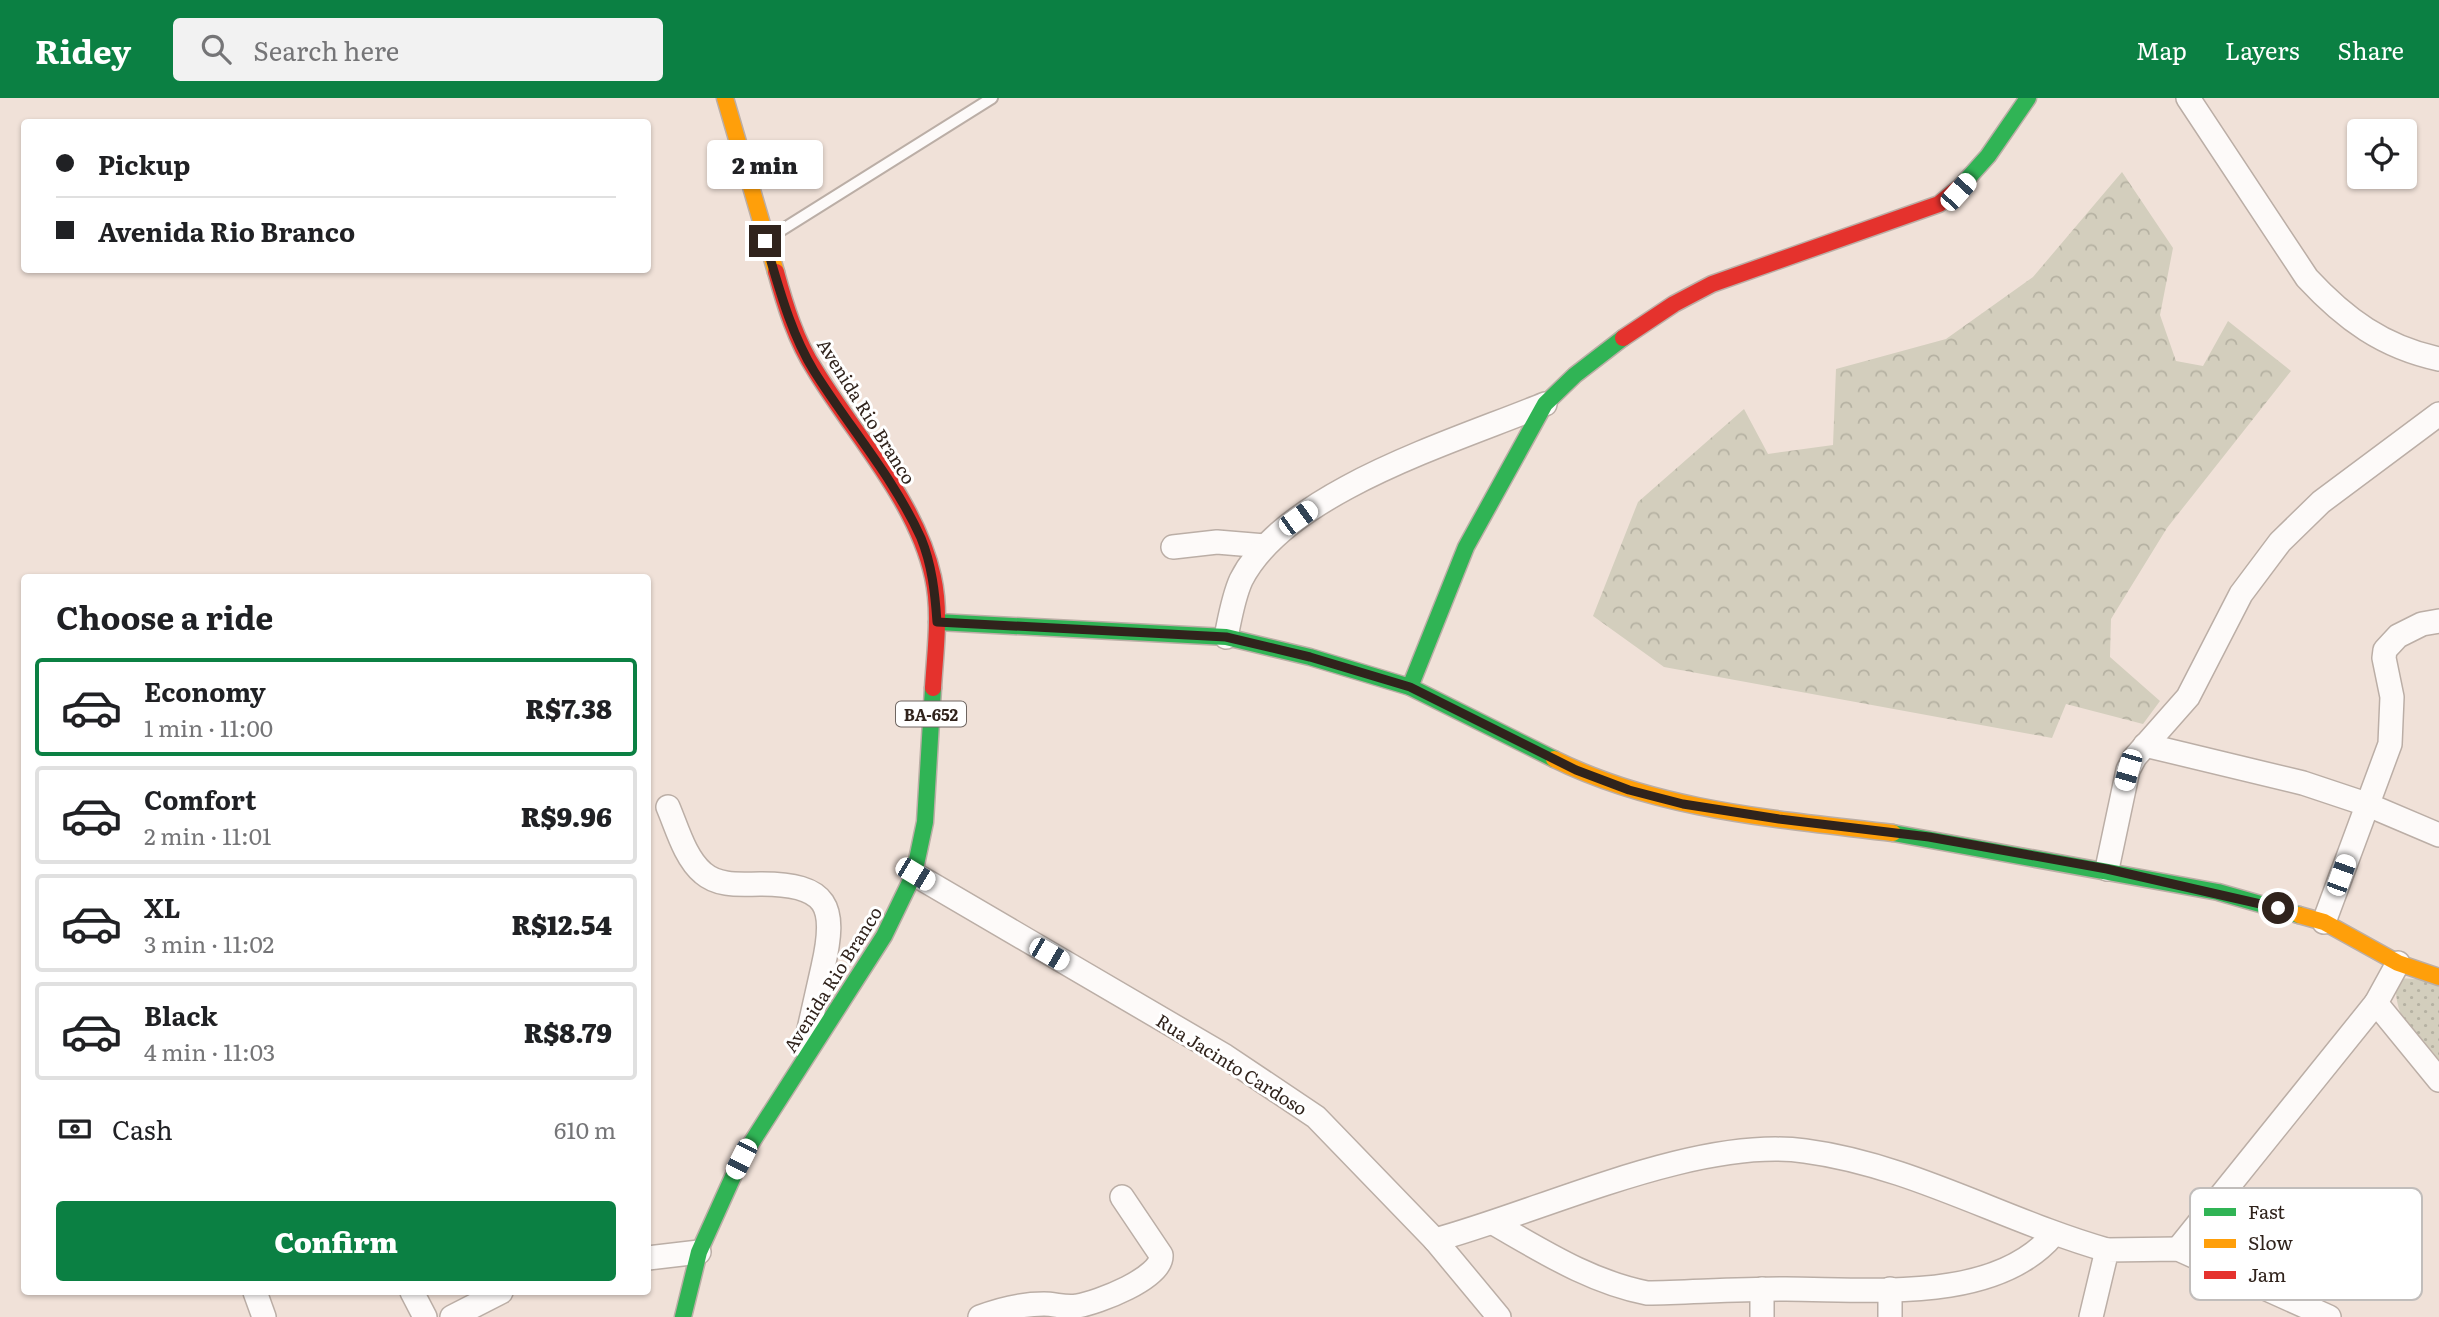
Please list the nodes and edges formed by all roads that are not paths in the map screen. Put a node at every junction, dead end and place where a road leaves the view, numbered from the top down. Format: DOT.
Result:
graph roads {
  1 [pos="725,98"];
  2 [pos="992,98"];
  3 [pos="2028,98"];
  4 [pos="2188,98"];
  5 [pos="765,241"];
  6 [pos="2439,359"];
  7 [pos="1545,404"];
  8 [pos="2439,414"];
  9 [pos="1265,546"];
  10 [pos="1173,547"];
  11 [pos="2439,621"];
  12 [pos="937,622"];
  13 [pos="1226,637"];
  14 [pos="1410,687"];
  15 [pos="2145,745"];
  16 [pos="2366,804"];
  17 [pos="668,807"];
  18 [pos="2439,835"];
  19 [pos="2107,869"];
  20 [pos="915,874"];
  21 [pos="2324,922"];
  22 [pos="2398,962"];
  23 [pos="2439,976"];
  24 [pos="2376,1003"];
  25 [pos="801,1067"];
  26 [pos="2439,1080"];
  27 [pos="2227,1188"];
  28 [pos="1122,1197"];
  29 [pos="1495,1224"];
  30 [pos="2190,1234"];
  31 [pos="2053,1235"];
  32 [pos="1435,1240"];
  33 [pos="2178,1249"];
  34 [pos="2107,1250"];
  35 [pos="699,1252"];
  36 [pos="2190,1254"];
  37 [pos="651,1258"];
  38 [pos="1762,1289"];
  39 [pos="1889,1289"];
  40 [pos="256,1295"];
  41 [pos="414,1295"];
  42 [pos="495,1295"];
  43 [pos="2291,1300"];
  44 [pos="264,1317"];
  45 [pos="425,1317"];
  46 [pos="452,1317"];
  47 [pos="683,1317"];
  48 [pos="980,1317"];
  49 [pos="1499,1317"];
  50 [pos="1762,1317"];
  51 [pos="1890,1317"];
  52 [pos="2091,1317"];
  53 [pos="2329,1317"];
  1 -- 5 [label="street, Avenida Rio Branco / BA-652"];
  2 -- 5 [label="lane"];
  3 -- 7 [label="street"];
  4 -- 6 [label="street"];
  5 -- 12 [label="street, Avenida Rio Branco / BA-652"];
  7 -- 9 [label="street"];
  7 -- 14 [label="street"];
  8 -- 15 [label="street"];
  9 -- 10 [label="street"];
  9 -- 13 [label="street"];
  11 -- 16 [label="street"];
  12 -- 13 [label="street"];
  12 -- 20 [label="street, Avenida Rio Branco / BA-652"];
  13 -- 14 [label="street"];
  14 -- 19 [label="street"];
  15 -- 16 [label="street"];
  15 -- 19 [label="street"];
  16 -- 18 [label="street"];
  16 -- 21 [label="street"];
  17 -- 25 [label="street"];
  19 -- 21 [label="street"];
  20 -- 25 [label="street, Avenida Rio Branco / BA-652"];
  20 -- 32 [label="street, Rua Jacinto Cardoso"];
  21 -- 22 [label="street"];
  22 -- 23 [label="street"];
  22 -- 24 [label="street"];
  24 -- 26 [label="street"];
  24 -- 27 [label="street"];
  25 -- 35 [label="street, Avenida Rio Branco / BA-652"];
  28 -- 48 [label="street"];
  29 -- 31 [label="street"];
  29 -- 32 [label="street"];
  29 -- 38 [label="street"];
  30 -- 33 [label="street"];
  31 -- 34 [label="street"];
  31 -- 39 [label="street"];
  32 -- 49 [label="street, Rua Jacinto Cardoso"];
  33 -- 34 [label="street"];
  33 -- 36 [label="street"];
  34 -- 52 [label="street"];
  35 -- 37 [label="street"];
  35 -- 47 [label="street, Avenida Rio Branco / BA-652"];
  38 -- 39 [label="street"];
  38 -- 50 [label="street"];
  39 -- 51 [label="street"];
  40 -- 44 [label="street"];
  41 -- 45 [label="street"];
  42 -- 46 [label="street"];
  43 -- 53 [label="street"];
}
